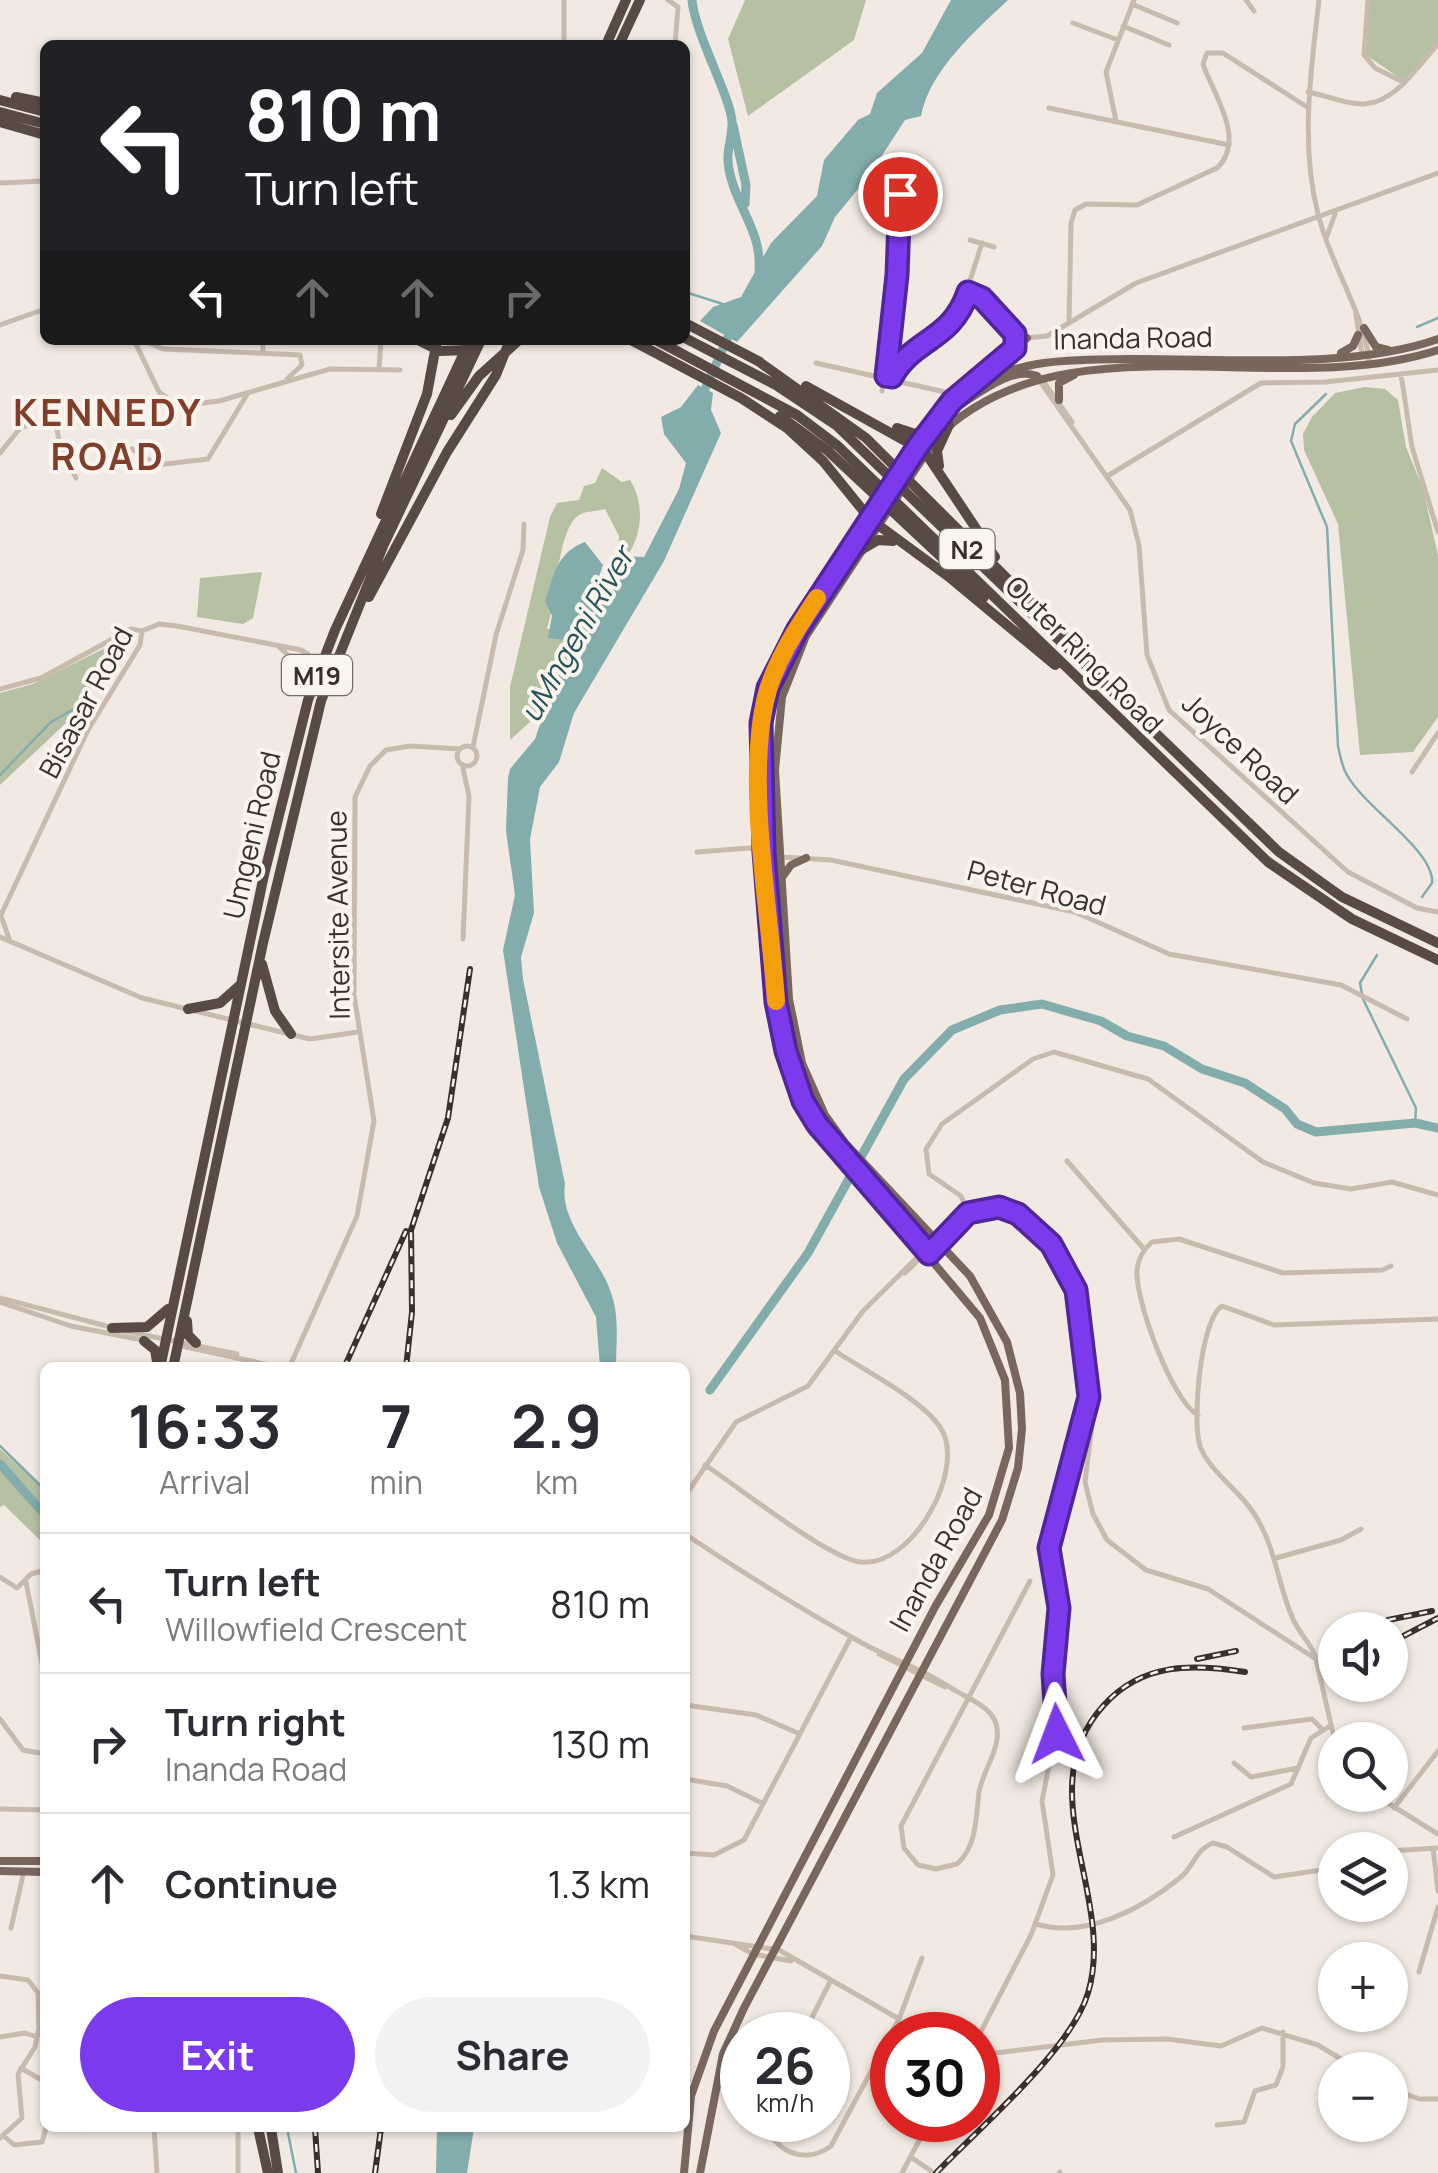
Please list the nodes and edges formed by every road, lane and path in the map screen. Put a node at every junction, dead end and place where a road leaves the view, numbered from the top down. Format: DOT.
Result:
graph roads {
  1 [pos="564,0"];
  2 [pos="626,0"];
  3 [pos="640,0"];
  4 [pos="668,0"];
  5 [pos="1246,0"];
  6 [pos="1319,0"];
  7 [pos="1368,0"];
  8 [pos="1133,2"];
  9 [pos="1254,11"];
  10 [pos="1074,23"];
  11 [pos="1177,23"];
  12 [pos="1123,26"];
  13 [pos="564,40"];
  14 [pos="608,40"];
  15 [pos="621,40"];
  16 [pos="675,40"];
  17 [pos="1118,40"];
  18 [pos="1438,44"];
  19 [pos="1170,46"];
  20 [pos="1404,82"];
  21 [pos="1308,92"];
  22 [pos="0,97"];
  23 [pos="40,102"];
  24 [pos="1308,107"];
  25 [pos="1049,108"];
  26 [pos="40,110"];
  27 [pos="0,112"];
  28 [pos="0,122"];
  29 [pos="1116,122"];
  30 [pos="40,123"];
  31 [pos="40,133"];
  32 [pos="1229,146"];
  33 [pos="1438,173"];
  34 [pos="40,181"];
  35 [pos="0,183"];
  36 [pos="903,184"];
  37 [pos="1337,211"];
  38 [pos="1319,218"];
  39 [pos="1326,238"];
  40 [pos="970,240"];
  41 [pos="982,243"];
  42 [pos="994,247"];
  43 [pos="968,292"];
  44 [pos="40,311"];
  45 [pos="1069,324"];
  46 [pos="0,325"];
  47 [pos="690,327"];
  48 [pos="1361,332"];
  49 [pos="1015,334"];
  50 [pos="1026,338"];
  51 [pos="1438,339"];
  52 [pos="690,340"];
  53 [pos="139,345"];
  54 [pos="152,345"];
  55 [pos="263,345"];
  56 [pos="381,345"];
  57 [pos="426,345"];
  58 [pos="436,345"];
  59 [pos="479,345"];
  60 [pos="508,345"];
  61 [pos="513,345"];
  62 [pos="640,345"];
  63 [pos="664,345"];
  64 [pos="467,346"];
  65 [pos="1015,348"];
  66 [pos="1438,350"];
  67 [pos="1393,351"];
  68 [pos="263,353"];
  69 [pos="1365,355"];
  70 [pos="1332,356"];
  71 [pos="1048,361"];
  72 [pos="816,364"];
  73 [pos="1366,366"];
  74 [pos="379,368"];
  75 [pos="400,370"];
  76 [pos="1438,370"];
  77 [pos="1082,371"];
  78 [pos="1401,374"];
  79 [pos="889,377"];
  80 [pos="1038,377"];
  81 [pos="779,378"];
  82 [pos="285,381"];
  83 [pos="882,391"];
  84 [pos="945,392"];
  85 [pos="248,393"];
  86 [pos="1058,400"];
  87 [pos="765,405"];
  88 [pos="855,411"];
  89 [pos="946,419"];
  90 [pos="933,425"];
  91 [pos="1075,429"];
  92 [pos="921,449"];
  93 [pos="132,450"];
  94 [pos="0,453"];
  95 [pos="942,473"];
  96 [pos="1108,475"];
  97 [pos="76,478"];
  98 [pos="409,490"];
  99 [pos="874,523"];
  100 [pos="524,524"];
  101 [pos="1438,532"];
  102 [pos="869,537"];
  103 [pos="908,547"];
  104 [pos="371,549"];
  105 [pos="862,550"];
  106 [pos="1011,580"];
  107 [pos="142,631"];
  108 [pos="279,647"];
  109 [pos="1057,666"];
  110 [pos="0,688"];
  111 [pos="1099,700"];
  112 [pos="318,711"];
  113 [pos="1148,725"];
  114 [pos="1438,733"];
  115 [pos="473,747"];
  116 [pos="460,749"];
  117 [pos="441,750"];
  118 [pos="460,761"];
  119 [pos="472,765"];
  120 [pos="1412,772"];
  121 [pos="468,778"];
  122 [pos="696,852"];
  123 [pos="764,852"];
  124 [pos="781,857"];
  125 [pos="806,858"];
  126 [pos="782,877"];
  127 [pos="1438,912"];
  128 [pos="0,917"];
  129 [pos="0,937"];
  130 [pos="463,939"];
  131 [pos="11,942"];
  132 [pos="263,943"];
  133 [pos="1438,943"];
  134 [pos="1438,960"];
  135 [pos="241,984"];
  136 [pos="188,1008"];
  137 [pos="1406,1019"];
  138 [pos="233,1020"];
  139 [pos="246,1023"];
  140 [pos="358,1032"];
  141 [pos="291,1034"];
  142 [pos="1067,1161"];
  143 [pos="1438,1195"];
  144 [pos="968,1213"];
  145 [pos="937,1240"];
  146 [pos="1144,1249"];
  147 [pos="926,1252"];
  148 [pos="1391,1266"];
  149 [pos="174,1296"];
  150 [pos="0,1300"];
  151 [pos="186,1301"];
  152 [pos="1438,1319"];
  153 [pos="112,1328"];
  154 [pos="144,1341"];
  155 [pos="164,1342"];
  156 [pos="177,1342"];
  157 [pos="196,1343"];
  158 [pos="835,1351"];
  159 [pos="239,1356"];
  160 [pos="157,1362"];
  161 [pos="159,1362"];
  162 [pos="174,1362"];
  163 [pos="262,1362"];
  164 [pos="289,1362"];
  165 [pos="1089,1397"];
  166 [pos="1198,1415"];
  167 [pos="706,1465"];
  168 [pos="690,1489"];
  169 [pos="1361,1529"];
  170 [pos="690,1537"];
  171 [pos="1276,1558"];
  172 [pos="40,1571"];
  173 [pos="0,1577"];
  174 [pos="1030,1581"];
  175 [pos="26,1582"];
  176 [pos="851,1637"];
  177 [pos="40,1653"];
  178 [pos="1316,1659"];
  179 [pos="904,1665"];
  180 [pos="924,1675"];
  181 [pos="967,1698"];
  182 [pos="690,1706"];
  183 [pos="0,1720"];
  184 [pos="1329,1722"];
  185 [pos="1318,1725"];
  186 [pos="1244,1728"];
  187 [pos="1318,1732"];
  188 [pos="800,1734"];
  189 [pos="1438,1751"];
  190 [pos="40,1753"];
  191 [pos="1234,1763"];
  192 [pos="1298,1768"];
  193 [pos="690,1780"];
  194 [pos="1408,1790"];
  195 [pos="763,1804"];
  196 [pos="0,1810"];
  197 [pos="40,1810"];
  198 [pos="1401,1812"];
  199 [pos="1438,1834"];
  200 [pos="1174,1837"];
  201 [pos="1435,1848"];
  202 [pos="1408,1850"];
  203 [pos="690,1854"];
  204 [pos="0,1861"];
  205 [pos="40,1862"];
  206 [pos="0,1871"];
  207 [pos="24,1871"];
  208 [pos="1318,1871"];
  209 [pos="40,1872"];
  210 [pos="1438,1892"];
  211 [pos="1438,1907"];
  212 [pos="1036,1924"];
  213 [pos="11,1928"];
  214 [pos="690,1937"];
  215 [pos="732,1942"];
  216 [pos="759,1944"];
  217 [pos="774,1949"];
  218 [pos="753,1954"];
  219 [pos="769,1958"];
  220 [pos="922,1958"];
  221 [pos="794,1962"];
  222 [pos="1420,1972"];
  223 [pos="0,1976"];
  224 [pos="830,1982"];
  225 [pos="815,2012"];
  226 [pos="887,2012"];
  227 [pos="903,2012"];
  228 [pos="991,2012"];
  229 [pos="1283,2032"];
  230 [pos="0,2037"];
  231 [pos="37,2037"];
  232 [pos="1000,2052"];
  233 [pos="1330,2052"];
  234 [pos="21,2068"];
  235 [pos="870,2076"];
  236 [pos="40,2079"];
  237 [pos="1408,2095"];
  238 [pos="1438,2099"];
  239 [pos="690,2107"];
  240 [pos="850,2114"];
  241 [pos="1217,2125"];
  242 [pos="45,2132"];
  243 [pos="154,2132"];
  244 [pos="238,2132"];
  245 [pos="259,2132"];
  246 [pos="271,2132"];
  247 [pos="687,2132"];
  248 [pos="2,2137"];
  249 [pos="775,2142"];
  250 [pos="835,2142"];
  251 [pos="919,2142"];
  252 [pos="912,2157"];
  253 [pos="930,2171"];
  254 [pos="157,2173"];
  255 [pos="238,2173"];
  256 [pos="268,2173"];
  257 [pos="278,2173"];
  258 [pos="684,2173"];
  259 [pos="700,2173"];
  260 [pos="902,2173"];
  1 -- 13 [label="street"];
  2 -- 14 [label="highway"];
  3 -- 15 [label="highway"];
  4 -- 16 [label="street"];
  5 -- 9 [label="street"];
  6 -- 21 [label="street"];
  7 -- 20 [label="street"];
  8 -- 11 [label="street"];
  8 -- 12 [label="street"];
  10 -- 17 [label="street"];
  12 -- 17 [label="street"];
  12 -- 19 [label="street"];
  17 -- 29 [label="street"];
  18 -- 20 [label="street"];
  20 -- 21 [label="street"];
  21 -- 24 [label="street"];
  22 -- 23 [label="highway"];
  22 -- 26 [label="highway"];
  24 -- 32 [label="street"];
  24 -- 38 [label="street"];
  25 -- 29 [label="street"];
  27 -- 30 [label="highway"];
  28 -- 31 [label="highway"];
  29 -- 32 [label="street"];
  32 -- 45 [label="street"];
  33 -- 37 [label="street"];
  34 -- 35 [label="street"];
  36 -- 79 [label="street"];
  37 -- 38 [label="street"];
  37 -- 39 [label="street"];
  38 -- 39 [label="street"];
  38 -- 45 [label="street"];
  39 -- 48 [label="street"];
  40 -- 41 [label="street"];
  41 -- 42 [label="street"];
  41 -- 43 [label="street"];
  43 -- 49 [label="street"];
  43 -- 79 [label="street"];
  44 -- 46 [label="street"];
  45 -- 50 [label="street"];
  47 -- 81 [label="highway"];
  48 -- 67 [label="main road"];
  48 -- 69 [label="street"];
  48 -- 70 [label="main road"];
  49 -- 50 [label="street"];
  49 -- 65 [label="main road"];
  50 -- 65 [label="main road"];
  51 -- 67 [label="main road, Inanda Road"];
  52 -- 81 [label="highway, Outer Ring Road / N2"];
  53 -- 85 [label="street"];
  54 -- 68 [label="street"];
  55 -- 68 [label="street"];
  56 -- 74 [label="street"];
  57 -- 64 [label="highway"];
  58 -- 104 [label="highway"];
  59 -- 98 [label="highway, Umgeni Road / M19"];
  60 -- 112 [label="highway"];
  61 -- 98 [label="highway"];
  62 -- 87 [label="highway"];
  63 -- 87 [label="highway, Outer Ring Road / N2"];
  64 -- 104 [label="highway, Umgeni Road / M19"];
  65 -- 89 [label="main road"];
  66 -- 73 [label="main road, Inanda Road"];
  67 -- 69 [label="main road, Inanda Road"];
  68 -- 82 [label="street"];
  69 -- 70 [label="main road, Inanda Road"];
  69 -- 73 [label="street"];
  70 -- 71 [label="main road, Inanda Road"];
  71 -- 80 [label="main road"];
  71 -- 89 [label="main road, Inanda Road"];
  72 -- 79 [label="street"];
  73 -- 77 [label="main road, Inanda Road"];
  74 -- 75 [label="street"];
  74 -- 82 [label="street"];
  76 -- 78 [label="street"];
  77 -- 80 [label="main road, Inanda Road"];
  77 -- 86 [label="main road"];
  78 -- 96 [label="street"];
  78 -- 101 [label="street"];
  79 -- 83 [label="street"];
  79 -- 84 [label="street"];
  80 -- 86 [label="street, Joyce Road"];
  80 -- 89 [label="main road, Inanda Road"];
  80 -- 91 [label="street, Joyce Road"];
  81 -- 88 [label="highway"];
  81 -- 106 [label="highway"];
  81 -- 113 [label="highway, Outer Ring Road / N2"];
  82 -- 85 [label="street"];
  85 -- 93 [label="street"];
  86 -- 91 [label="street, Joyce Road"];
  87 -- 99 [label="highway"];
  87 -- 109 [label="highway"];
  87 -- 111 [label="highway, Outer Ring Road / N2"];
  88 -- 90 [label="highway"];
  88 -- 92 [label="highway"];
  89 -- 90 [label="main road, Inanda Road"];
  89 -- 92 [label="main road, Inanda Road"];
  89 -- 95 [label="highway"];
  90 -- 92 [label="main road, Inanda Road"];
  91 -- 96 [label="street, Joyce Road"];
  92 -- 95 [label="highway"];
  92 -- 99 [label="main road, Inanda Road"];
  94 -- 97 [label="street"];
  95 -- 106 [label="highway"];
  96 -- 127 [label="street, Joyce Road"];
  98 -- 112 [label="highway, Umgeni Road / M19"];
  99 -- 102 [label="main road, Inanda Road"];
  99 -- 103 [label="highway"];
  100 -- 115 [label="street"];
  102 -- 103 [label="highway"];
  102 -- 105 [label="highway"];
  102 -- 123 [label="main road, Inanda Road"];
  103 -- 109 [label="highway"];
  104 -- 135 [label="highway, Umgeni Road / M19"];
  105 -- 124 [label="main road, Inanda Road"];
  106 -- 113 [label="highway"];
  107 -- 108 [label="street, Bisasar Road"];
  107 -- 110 [label="street"];
  107 -- 128 [label="street, Bisasar Road"];
  108 -- 108 [label="street, Bisasar Road"];
  109 -- 111 [label="highway"];
  111 -- 134 [label="highway, Outer Ring Road / N2"];
  112 -- 132 [label="highway, Umgeni Road / M19"];
  113 -- 133 [label="highway, Outer Ring Road / N2"];
  114 -- 120 [label="street"];
  115 -- 116 [label="street, Intersite Avenue"];
  115 -- 119 [label="street"];
  116 -- 117 [label="street, Intersite Avenue"];
  116 -- 118 [label="street"];
  117 -- 118 [label="street, Intersite Avenue"];
  117 -- 140 [label="street, Intersite Avenue"];
  118 -- 119 [label="street, Intersite Avenue"];
  118 -- 121 [label="street"];
  119 -- 121 [label="street"];
  121 -- 130 [label="street"];
  122 -- 123 [label="street, Peter Road"];
  123 -- 124 [label="street, Peter Road"];
  123 -- 147 [label="main road, Inanda Road"];
  124 -- 125 [label="street, Peter Road"];
  124 -- 126 [label="main road, Inanda Road"];
  125 -- 126 [label="main road"];
  125 -- 137 [label="street, Peter Road"];
  126 -- 145 [label="main road, Inanda Road"];
  128 -- 131 [label="street"];
  129 -- 131 [label="street"];
  131 -- 136 [label="street"];
  132 -- 139 [label="highway, Umgeni Road / M19"];
  132 -- 141 [label="highway"];
  135 -- 136 [label="highway"];
  135 -- 138 [label="highway, Umgeni Road / M19"];
  136 -- 138 [label="street"];
  138 -- 139 [label="street"];
  138 -- 149 [label="highway, Umgeni Road / M19"];
  139 -- 141 [label="street"];
  139 -- 151 [label="highway, Umgeni Road / M19"];
  140 -- 141 [label="street"];
  140 -- 164 [label="street, Intersite Avenue"];
  142 -- 146 [label="street"];
  143 -- 144 [label="street"];
  144 -- 145 [label="street"];
  144 -- 165 [label="street"];
  145 -- 147 [label="street"];
  145 -- 180 [label="main road, Inanda Road"];
  146 -- 148 [label="street"];
  146 -- 166 [label="street"];
  147 -- 158 [label="street"];
  147 -- 179 [label="main road, Inanda Road"];
  149 -- 153 [label="highway"];
  149 -- 155 [label="highway, Umgeni Road / M19"];
  150 -- 153 [label="street"];
  150 -- 154 [label="street"];
  151 -- 156 [label="highway, Umgeni Road / M19"];
  151 -- 157 [label="highway"];
  152 -- 166 [label="street"];
  153 -- 155 [label="street"];
  154 -- 155 [label="street"];
  154 -- 160 [label="highway"];
  155 -- 156 [label="street"];
  155 -- 161 [label="highway, Umgeni Road / M19"];
  156 -- 157 [label="street"];
  156 -- 159 [label="street"];
  156 -- 162 [label="highway, Umgeni Road / M19"];
  157 -- 159 [label="street"];
  158 -- 167 [label="street"];
  158 -- 167 [label="street"];
  159 -- 163 [label="street"];
  165 -- 178 [label="street"];
  165 -- 212 [label="street"];
  166 -- 171 [label="street"];
  167 -- 168 [label="street"];
  169 -- 171 [label="street"];
  170 -- 176 [label="street"];
  171 -- 178 [label="street"];
  172 -- 175 [label="street"];
  173 -- 175 [label="street"];
  174 -- 181 [label="street"];
  175 -- 177 [label="street"];
  176 -- 179 [label="street"];
  176 -- 188 [label="street"];
  178 -- 184 [label="street"];
  179 -- 180 [label="street"];
  179 -- 216 [label="main road, Inanda Road"];
  180 -- 181 [label="street"];
  180 -- 217 [label="main road, Inanda Road"];
  181 -- 181 [label="street"];
  182 -- 188 [label="street"];
  183 -- 190 [label="street"];
  185 -- 186 [label="street"];
  187 -- 192 [label="street"];
  188 -- 195 [label="street"];
  189 -- 194 [label="street"];
  191 -- 192 [label="street"];
  192 -- 200 [label="street"];
  193 -- 195 [label="street"];
  195 -- 203 [label="street"];
  196 -- 197 [label="street"];
  198 -- 199 [label="street"];
  201 -- 202 [label="street"];
  201 -- 210 [label="street"];
  204 -- 205 [label="main road"];
  206 -- 207 [label="main road"];
  207 -- 209 [label="main road"];
  207 -- 213 [label="street"];
  208 -- 212 [label="street"];
  211 -- 222 [label="street"];
  212 -- 228 [label="street"];
  214 -- 215 [label="street"];
  215 -- 216 [label="street"];
  215 -- 218 [label="street"];
  216 -- 217 [label="street"];
  216 -- 218 [label="main road, Inanda Road"];
  217 -- 219 [label="main road, Inanda Road"];
  217 -- 221 [label="street"];
  218 -- 219 [label="street"];
  218 -- 239 [label="main road, Inanda Road"];
  219 -- 221 [label="street"];
  219 -- 259 [label="main road, Inanda Road"];
  220 -- 227 [label="street"];
  221 -- 224 [label="street"];
  223 -- 231 [label="street"];
  224 -- 225 [label="street"];
  224 -- 226 [label="street"];
  229 -- 232 [label="street"];
  229 -- 233 [label="street"];
  229 -- 241 [label="street"];
  230 -- 231 [label="street"];
  231 -- 234 [label="street"];
  234 -- 236 [label="street"];
  234 -- 248 [label="street"];
  235 -- 240 [label="street"];
  237 -- 238 [label="street"];
  242 -- 248 [label="street"];
  243 -- 254 [label="street"];
  244 -- 255 [label="street"];
  245 -- 256 [label="highway"];
  246 -- 257 [label="highway"];
  247 -- 258 [label="main road, Inanda Road"];
  249 -- 250 [label="street"];
  251 -- 252 [label="street"];
  252 -- 253 [label="street"];
  252 -- 260 [label="street"];
}
